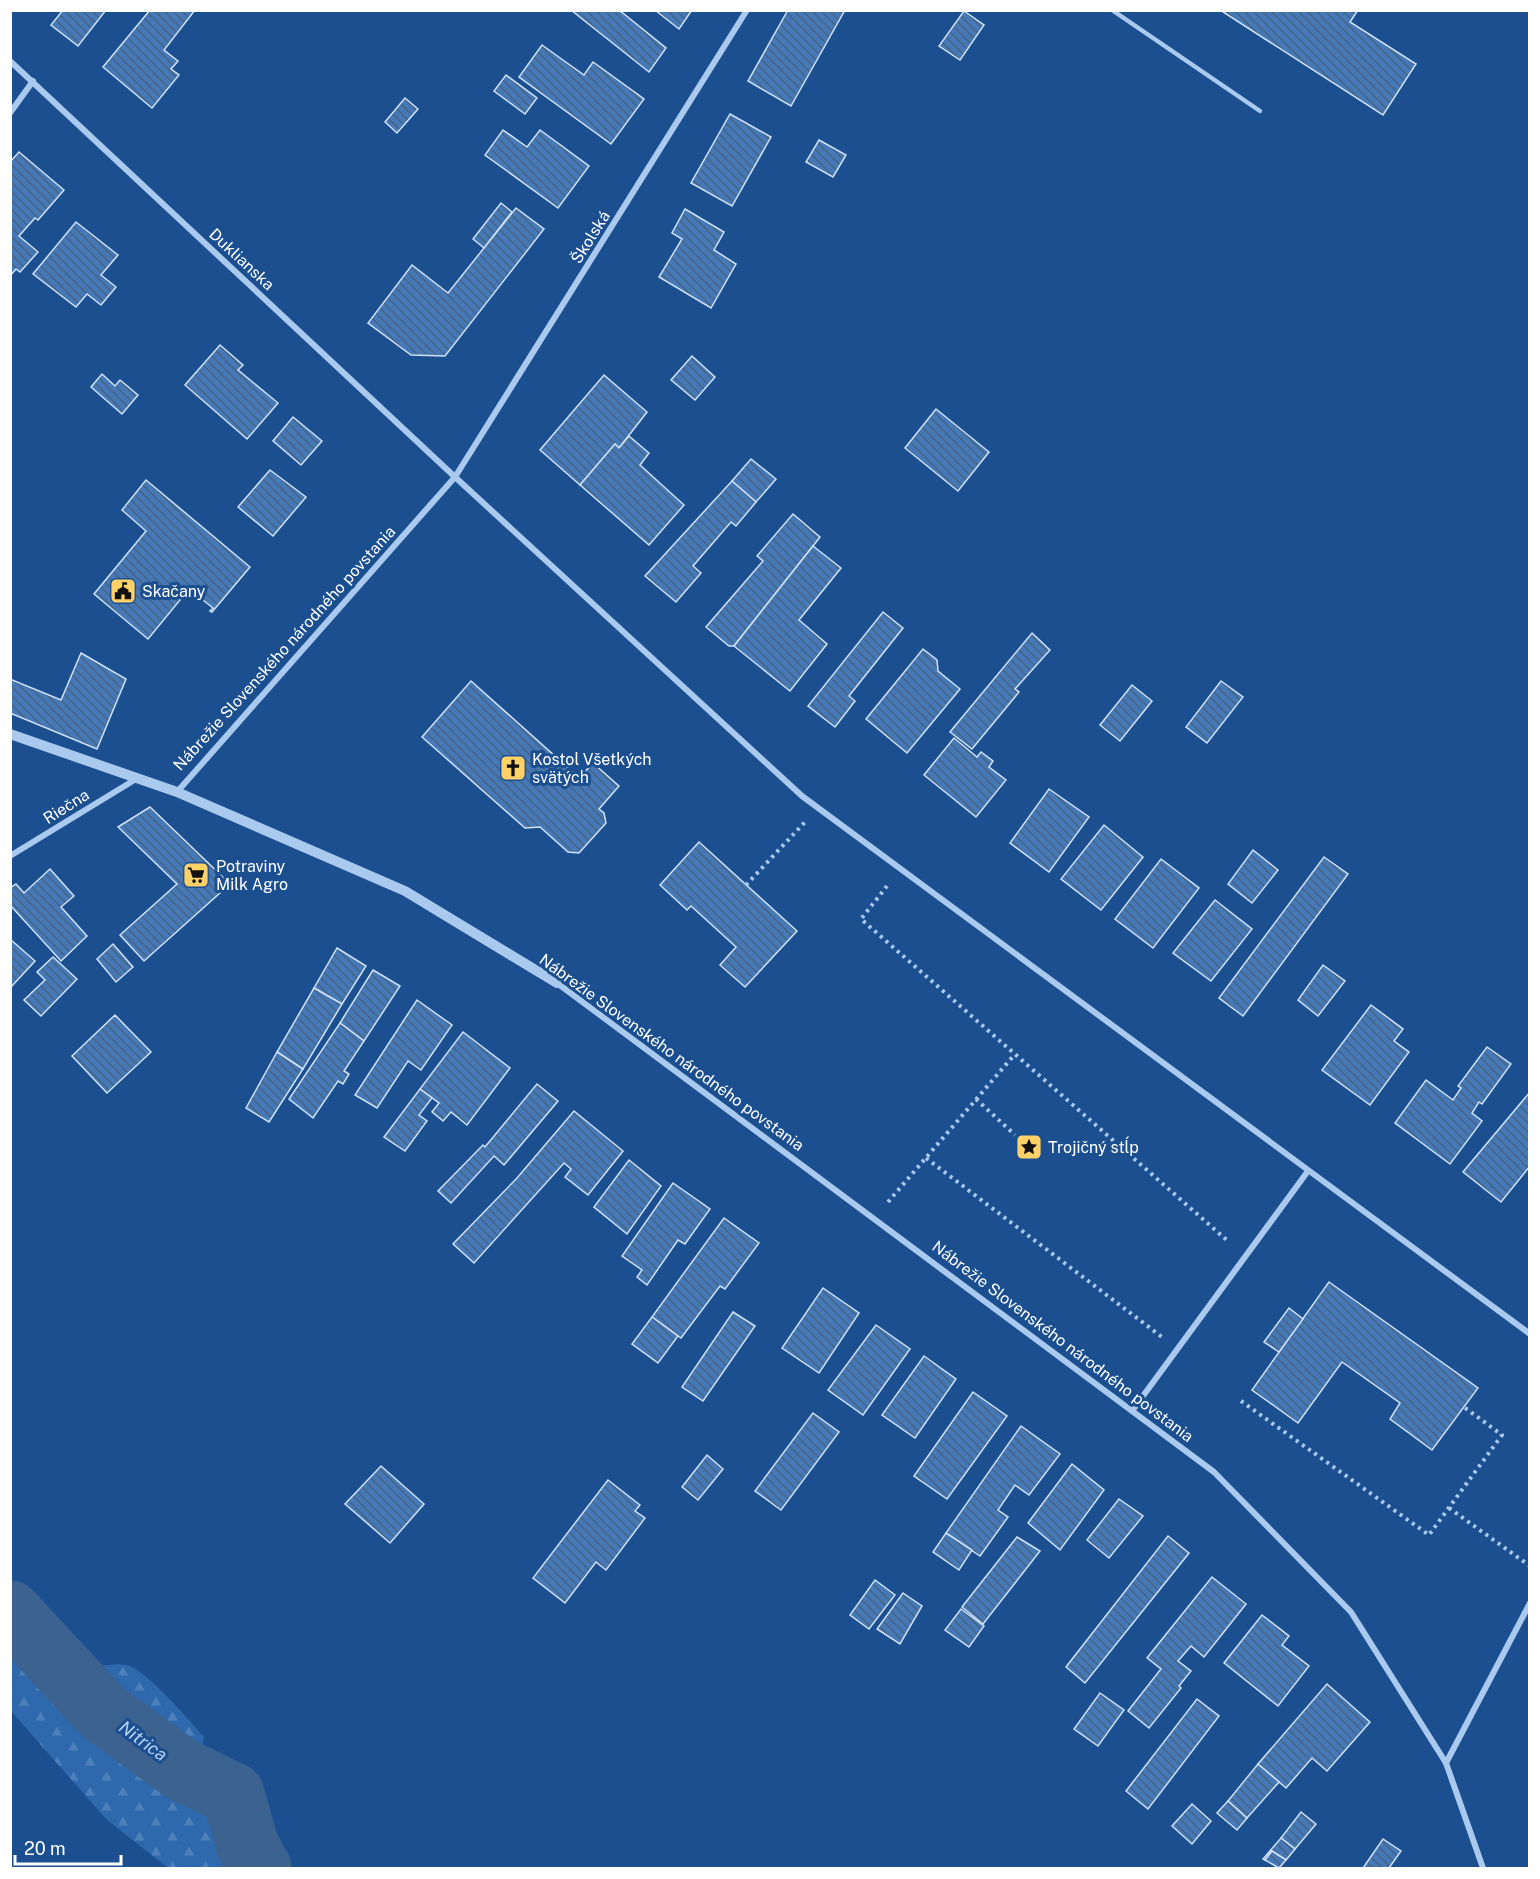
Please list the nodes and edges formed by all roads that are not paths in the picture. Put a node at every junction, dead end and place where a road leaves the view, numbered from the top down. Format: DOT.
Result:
graph roads {
  1 [pos="747,10"];
  2 [pos="1112,10"];
  3 [pos="10,61"];
  4 [pos="33,81"];
  5 [pos="1260,111"];
  6 [pos="10,113"];
  7 [pos="455,477"];
  8 [pos="10,734"];
  9 [pos="136,779"];
  10 [pos="177,792"];
  11 [pos="10,856"];
  12 [pos="557,982"];
  13 [pos="1308,1171"];
  14 [pos="1530,1334"];
  15 [pos="1132,1411"];
  16 [pos="1530,1603"];
  17 [pos="1446,1763"];
  18 [pos="1482,1869"];
  1 -- 7 [label="street, Školská"];
  2 -- 5 [label="lane"];
  3 -- 4 [label="street, Duklianska"];
  4 -- 6 [label="street"];
  4 -- 7 [label="street, Duklianska"];
  7 -- 10 [label="street, Nábrežie Slovenského národného povstania"];
  7 -- 13 [label="street"];
  8 -- 9 [label="street"];
  9 -- 10 [label="street"];
  9 -- 11 [label="street, Riečna"];
  10 -- 12 [label="street, Nábrežie Slovenského národného povstania"];
  12 -- 15 [label="street, Nábrežie Slovenského národného povstania"];
  13 -- 14 [label="street"];
  13 -- 15 [label="street"];
  15 -- 17 [label="street, Nábrežie Slovenského národného povstania"];
  16 -- 17 [label="street"];
  17 -- 18 [label="street, Nábrežie Slovenského národného povstania"];
}
